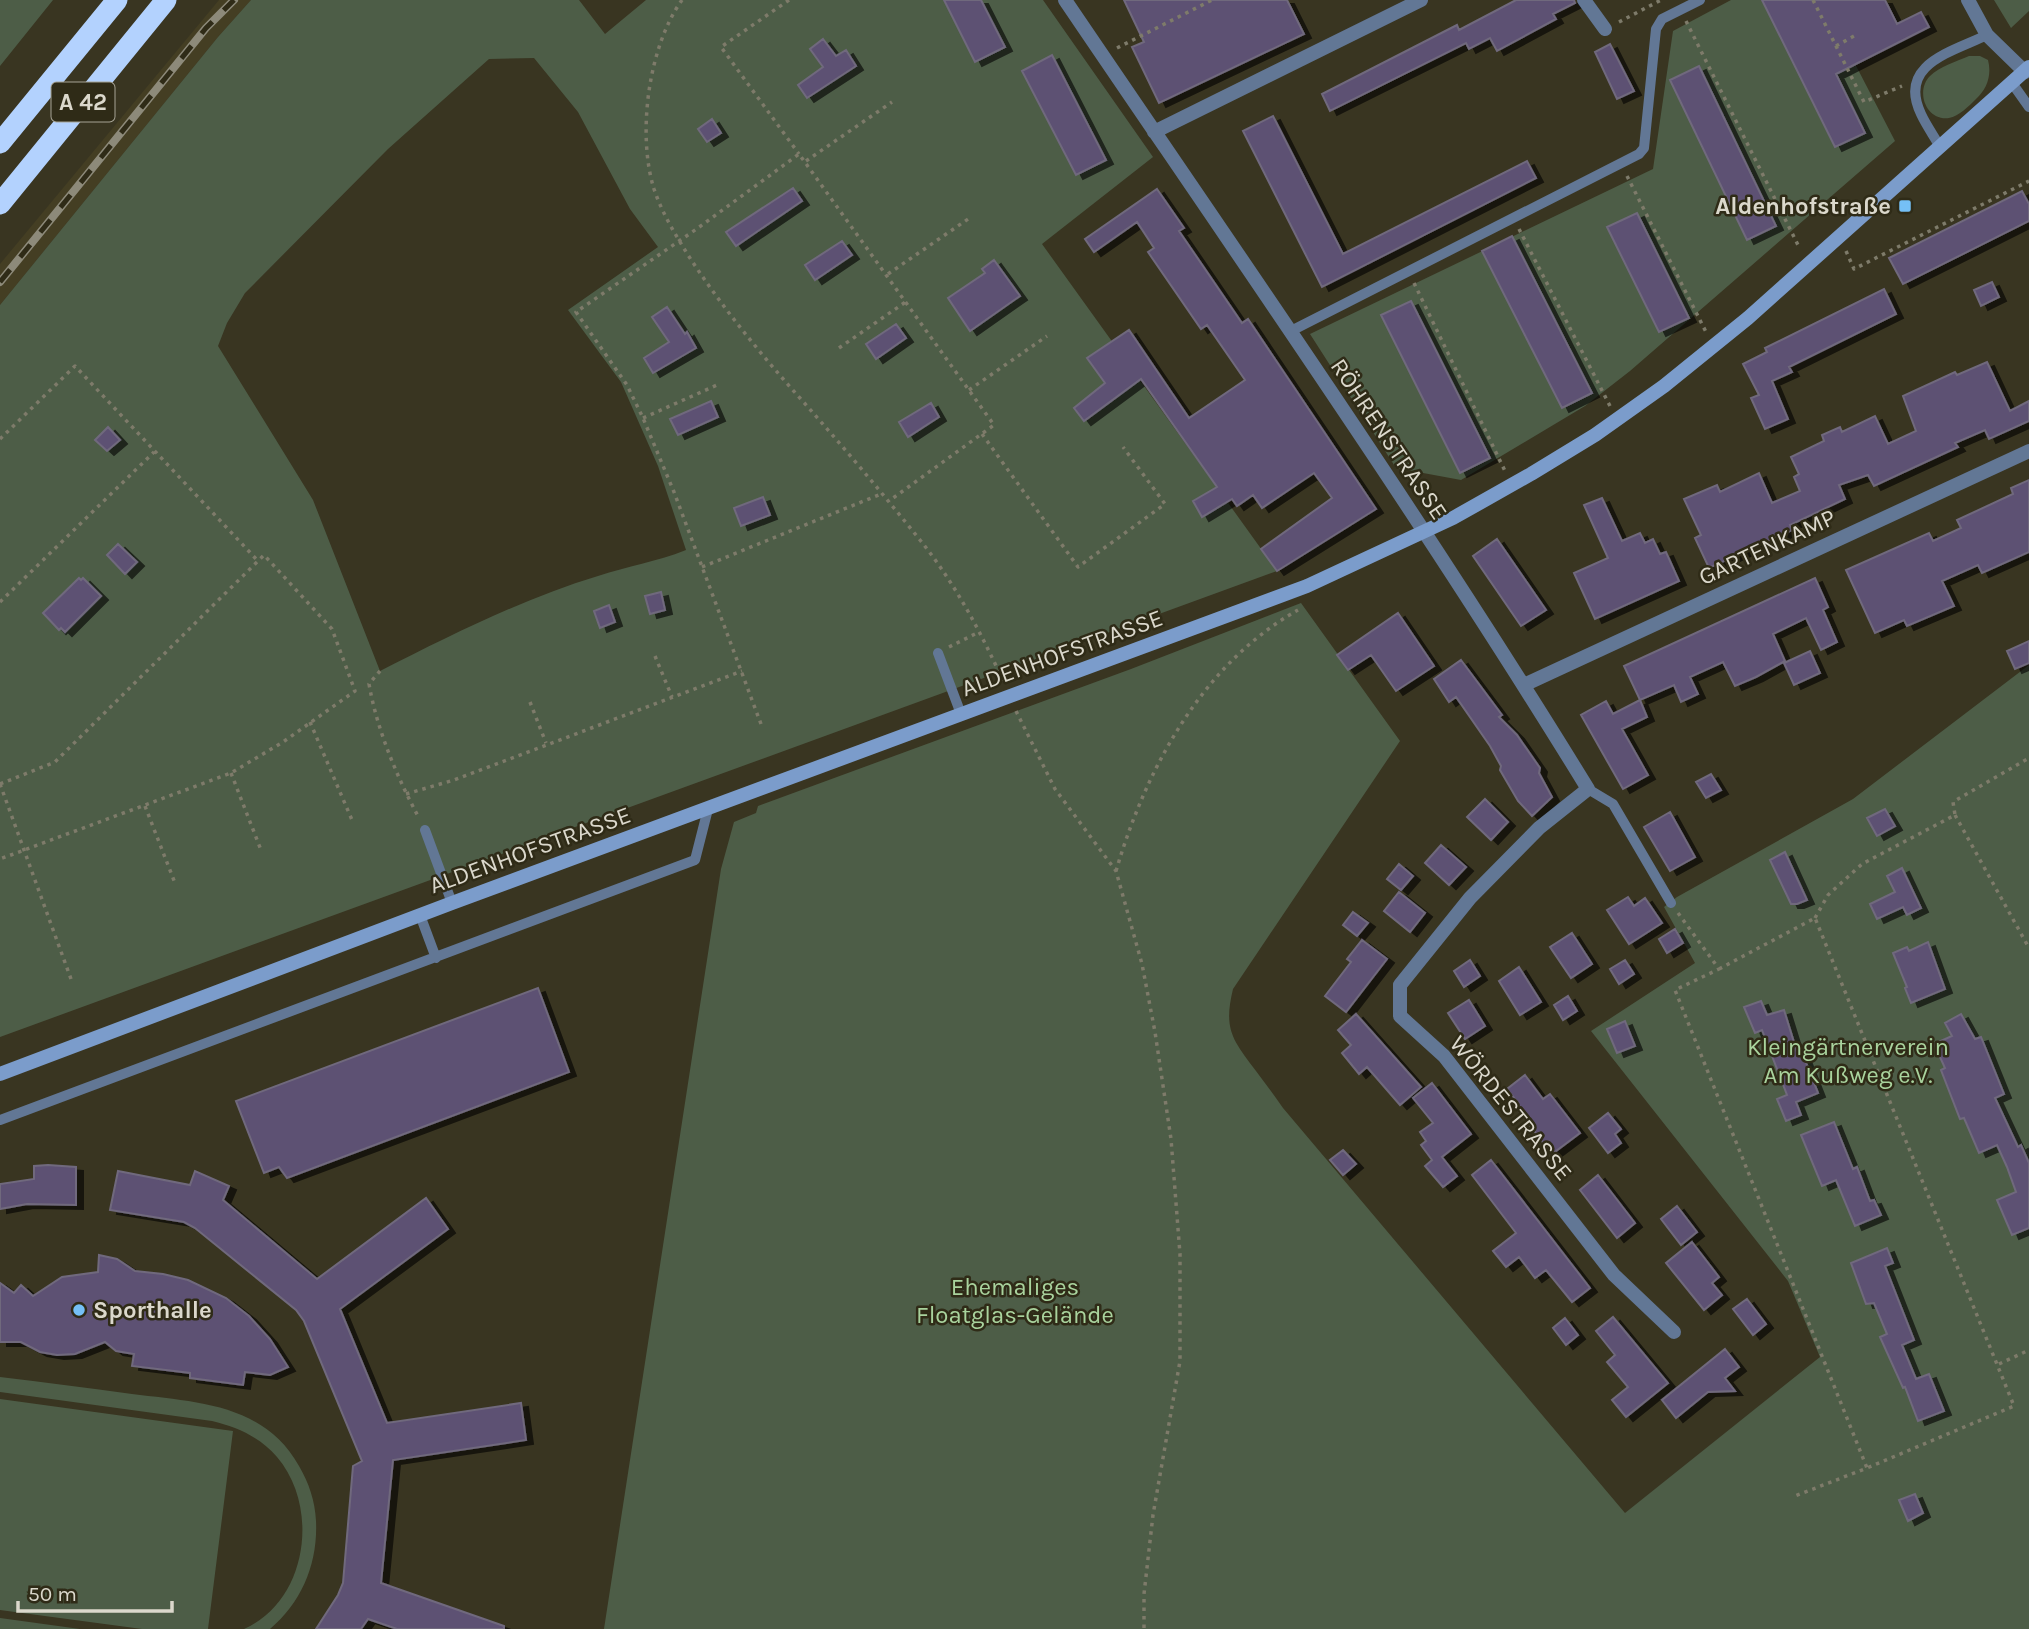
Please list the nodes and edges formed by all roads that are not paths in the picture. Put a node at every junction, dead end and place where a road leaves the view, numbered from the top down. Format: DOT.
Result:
graph roads {
  1 [pos="117,0"];
  2 [pos="166,0"];
  3 [pos="1065,0"];
  4 [pos="1421,0"];
  5 [pos="1584,0"];
  6 [pos="1700,0"];
  7 [pos="1968,0"];
  8 [pos="1605,29"];
  9 [pos="1987,35"];
  10 [pos="2028,70"];
  11 [pos="2012,83"];
  12 [pos="2029,107"];
  13 [pos="1154,132"];
  14 [pos="0,143"];
  15 [pos="1940,147"];
  16 [pos="0,204"];
  17 [pos="1289,332"];
  18 [pos="2029,451"];
  19 [pos="1424,532"];
  20 [pos="938,653"];
  21 [pos="1524,685"];
  22 [pos="961,715"];
  23 [pos="1588,789"];
  24 [pos="708,808"];
  25 [pos="425,830"];
  26 [pos="1671,902"];
  27 [pos="452,903"];
  28 [pos="420,915"];
  29 [pos="436,958"];
  30 [pos="0,1074"];
  31 [pos="0,1120"];
  32 [pos="1674,1332"];
  1 -- 14 [label="highway, A 42"];
  2 -- 16 [label="highway, A 42"];
  3 -- 13 [label="street, RÖHRENSTRASSE"];
  4 -- 13 [label="street"];
  5 -- 8 [label="street"];
  6 -- 17 [label="lane"];
  7 -- 9 [label="street"];
  9 -- 10 [label="street"];
  9 -- 15 [label="lane"];
  10 -- 11 [label="street, ALDENHOFSTRASSE"];
  11 -- 12 [label="lane"];
  11 -- 15 [label="street, ALDENHOFSTRASSE"];
  13 -- 17 [label="street, RÖHRENSTRASSE"];
  15 -- 19 [label="street, ALDENHOFSTRASSE"];
  17 -- 19 [label="street, RÖHRENSTRASSE"];
  18 -- 21 [label="street, GARTENKAMP"];
  19 -- 21 [label="street, RÖHRENSTRASSE"];
  19 -- 22 [label="street, ALDENHOFSTRASSE"];
  20 -- 22 [label="lane"];
  21 -- 23 [label="street, RÖHRENSTRASSE"];
  22 -- 24 [label="street, ALDENHOFSTRASSE"];
  23 -- 26 [label="lane, RÖHRENSTRASSE"];
  23 -- 32 [label="street, WÖRDESTRASSE"];
  24 -- 27 [label="street, ALDENHOFSTRASSE"];
  24 -- 29 [label="lane"];
  25 -- 27 [label="lane"];
  27 -- 28 [label="street, ALDENHOFSTRASSE"];
  28 -- 29 [label="lane"];
  28 -- 30 [label="street, ALDENHOFSTRASSE"];
  29 -- 31 [label="lane"];
}
